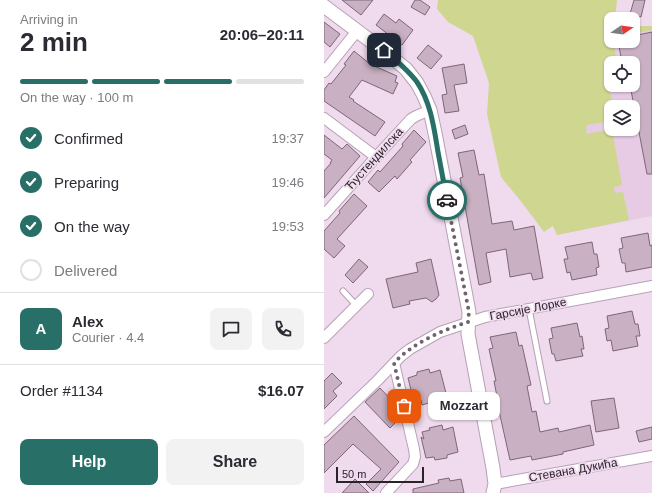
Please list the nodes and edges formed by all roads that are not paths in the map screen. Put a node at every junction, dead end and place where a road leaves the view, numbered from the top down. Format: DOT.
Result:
graph roads {
  1 [pos="324,6"];
  2 [pos="357,31"];
  3 [pos="324,72"];
  4 [pos="430,110"];
  5 [pos="324,118"];
  6 [pos="376,157"];
  7 [pos="324,215"];
  8 [pos="652,286"];
  9 [pos="343,291"];
  10 [pos="368,294"];
  11 [pos="356,305"];
  12 [pos="529,309"];
  13 [pos="468,322"];
  14 [pos="324,338"];
  15 [pos="394,363"];
  16 [pos="547,401"];
  17 [pos="324,432"];
  18 [pos="652,456"];
  19 [pos="494,488"];
  20 [pos="386,493"];
  1 -- 2 [label="street"];
  2 -- 3 [label="street"];
  2 -- 4 [label="street"];
  4 -- 6 [label="street, Ћустендилска"];
  4 -- 13 [label="street"];
  5 -- 6 [label="street"];
  6 -- 7 [label="street, Ћустендилска"];
  8 -- 12 [label="street, Гарсије Лорке"];
  9 -- 11 [label="lane"];
  10 -- 11 [label="street"];
  11 -- 14 [label="street"];
  12 -- 13 [label="street, Гарсије Лорке"];
  12 -- 16 [label="lane"];
  13 -- 15 [label="street, Гарсије Лорке"];
  13 -- 19 [label="street"];
  15 -- 17 [label="street, Гарсије Лорке"];
  15 -- 20 [label="street"];
  18 -- 19 [label="street, Стевана Дукића"];
}
